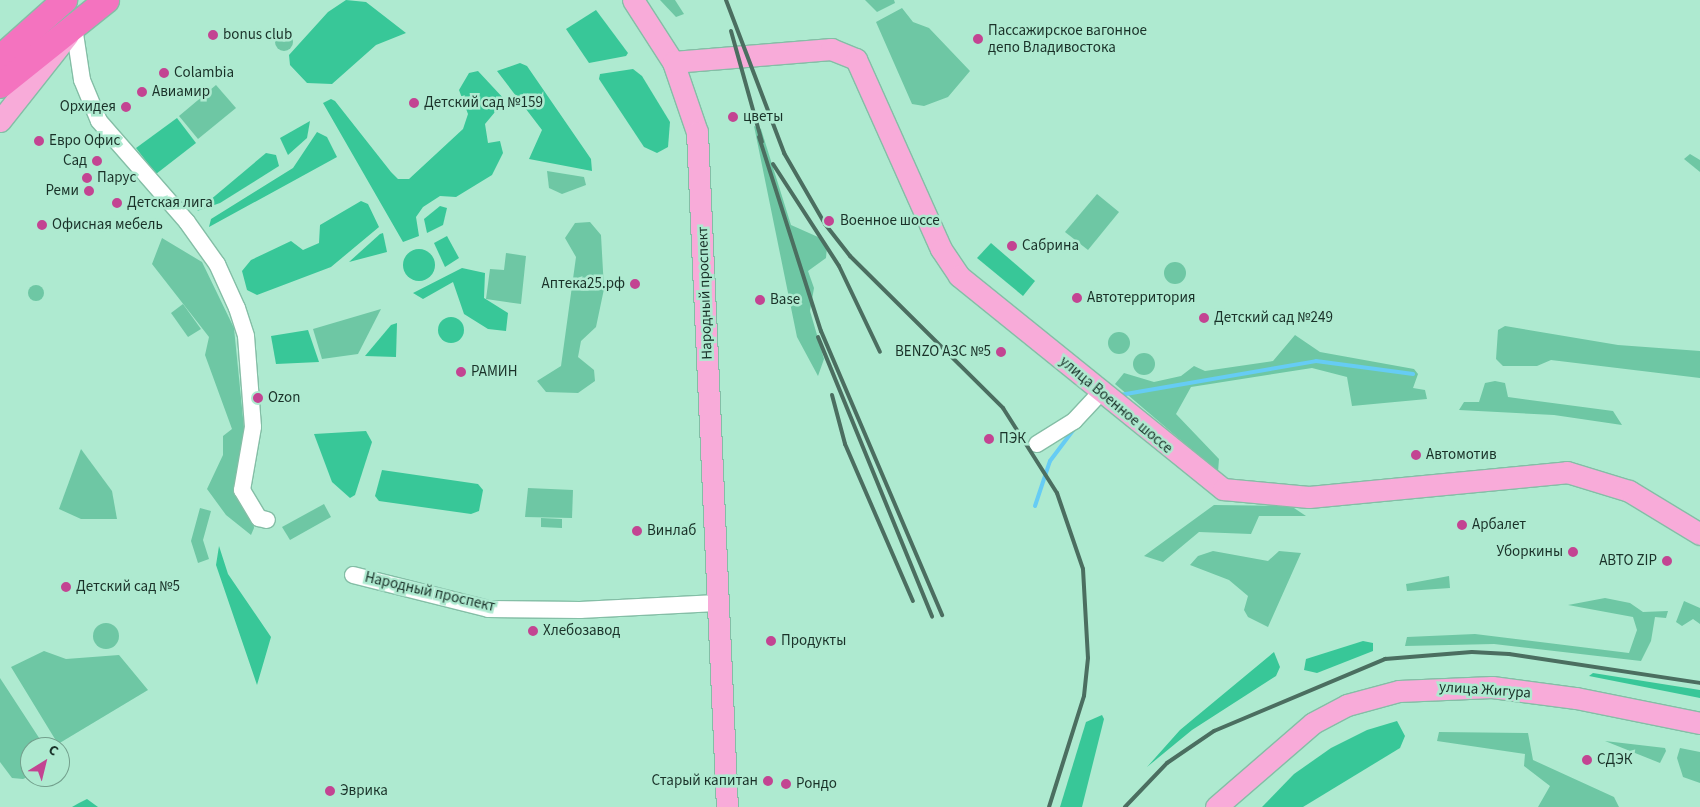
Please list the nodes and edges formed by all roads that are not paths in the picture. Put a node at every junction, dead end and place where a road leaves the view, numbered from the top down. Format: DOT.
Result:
graph roads {
  1 [pos="64,0"];
  2 [pos="97,0"];
  3 [pos="106,0"];
  4 [pos="633,0"];
  5 [pos="74,27"];
  6 [pos="0,57"];
  7 [pos="673,62"];
  8 [pos="0,85"];
  9 [pos="1,120"];
  10 [pos="1104,394"];
  11 [pos="1037,444"];
  12 [pos="267,520"];
  13 [pos="1700,534"];
  14 [pos="353,575"];
  15 [pos="717,602"];
  16 [pos="1700,723"];
  17 [pos="727,807"];
  18 [pos="1216,807"];
  1 -- 6 [label="highway"];
  2 -- 5 [label="highway"];
  3 -- 5 [label="highway"];
  4 -- 7 [label="main road, Народный проспект"];
  5 -- 8 [label="highway"];
  5 -- 9 [label="main road"];
  5 -- 12 [label="street"];
  7 -- 10 [label="main road, улица Военное шоссе"];
  7 -- 15 [label="main road, Народный проспект"];
  10 -- 11 [label="street"];
  10 -- 13 [label="main road, улица Военное шоссе"];
  14 -- 15 [label="street, Народный проспект"];
  15 -- 17 [label="main road, Народный проспект"];
  16 -- 18 [label="main road, улица Жигура"];
}
